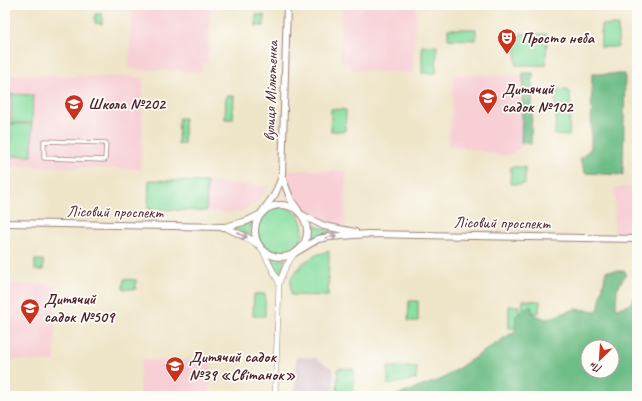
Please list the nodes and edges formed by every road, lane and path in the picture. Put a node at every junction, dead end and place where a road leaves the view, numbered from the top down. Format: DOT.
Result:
graph roads {
  1 [pos="287,5"];
  2 [pos="105,160"];
  3 [pos="282,177"];
  4 [pos="261,214"];
  5 [pos="301,214"];
  6 [pos="5,222"];
  7 [pos="225,227"];
  8 [pos="367,234"];
  9 [pos="637,239"];
  10 [pos="258,245"];
  11 [pos="263,251"];
  12 [pos="296,252"];
  13 [pos="280,283"];
  14 [pos="275,396"];
  1 -- 3 [label="street, вулиця Мілютенка"];
  2 -- 2 [label="street"];
  3 -- 4 [label="street, вулиця Мілютенка"];
  3 -- 5 [label="street, вулиця Мілютенка"];
  4 -- 5 [label="street"];
  4 -- 7 [label="street, Лісовий проспект"];
  4 -- 10 [label="street"];
  5 -- 8 [label="street, Лісовий проспект"];
  5 -- 12 [label="street"];
  6 -- 7 [label="street, Лісовий проспект"];
  7 -- 10 [label="street, Лісовий проспект, one-way"];
  8 -- 9 [label="street, Лісовий проспект"];
  12 -- 8 [label="street, Лісовий проспект, one-way"];
  10 -- 11 [label="street"];
  11 -- 12 [label="street"];
  11 -- 13 [label="street"];
  12 -- 13 [label="street"];
  13 -- 14 [label="street"];
}
